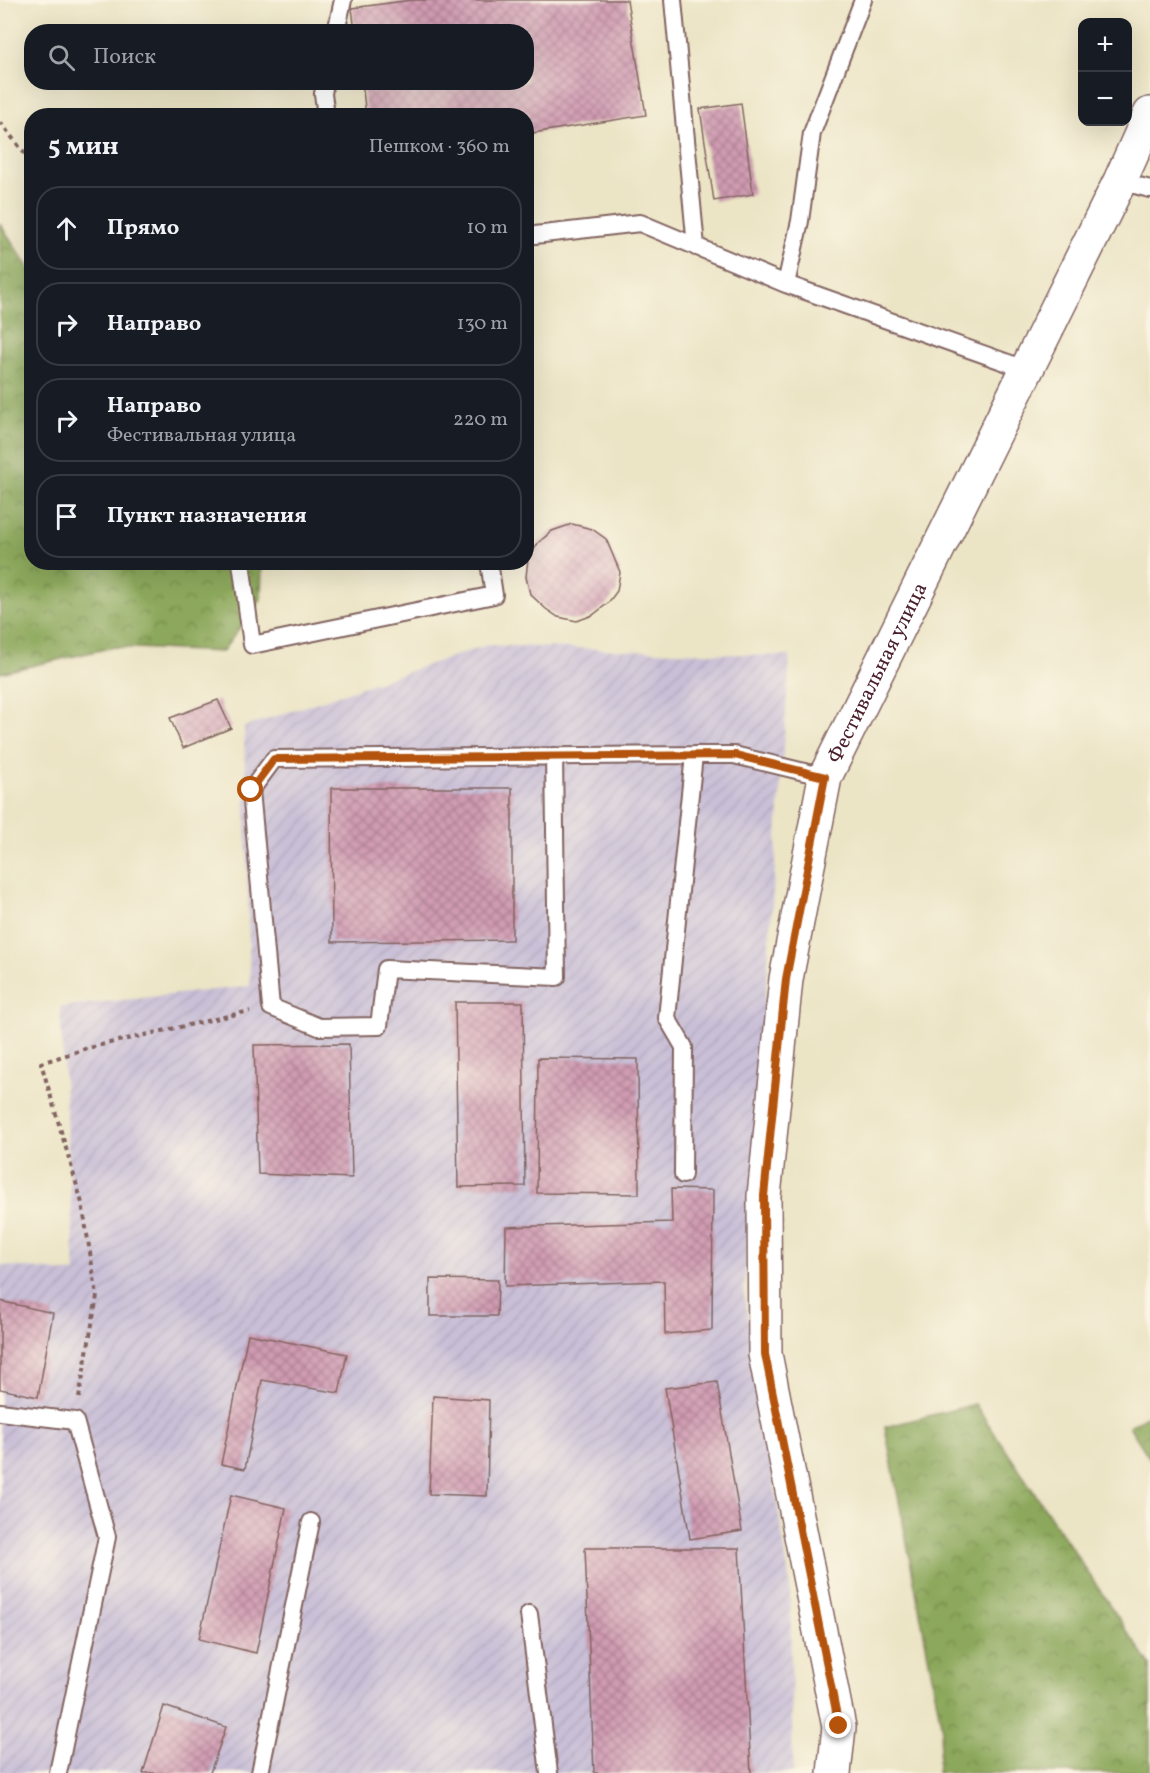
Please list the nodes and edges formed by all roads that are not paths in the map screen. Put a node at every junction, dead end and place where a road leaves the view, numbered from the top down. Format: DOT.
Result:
graph roads {
  1 [pos="343,0"];
  2 [pos="673,0"];
  3 [pos="863,0"];
  4 [pos="338,24"];
  5 [pos="323,90"];
  6 [pos="325,108"];
  7 [pos="1150,114"];
  8 [pos="1135,185"];
  9 [pos="534,235"];
  10 [pos="696,247"];
  11 [pos="786,284"];
  12 [pos="1025,369"];
  13 [pos="242,570"];
  14 [pos="490,570"];
  15 [pos="694,755"];
  16 [pos="554,756"];
  17 [pos="825,777"];
  18 [pos="683,1175"];
  19 [pos="0,1412"];
  20 [pos="311,1522"];
  21 [pos="529,1614"];
  22 [pos="58,1773"];
  23 [pos="260,1773"];
  24 [pos="549,1773"];
  25 [pos="834,1773"];
  1 -- 4 [label="lane"];
  2 -- 10 [label="lane"];
  3 -- 11 [label="lane"];
  5 -- 6 [label="lane"];
  7 -- 8 [label="main road, Фестивальная улица"];
  8 -- 12 [label="main road, Фестивальная улица"];
  9 -- 10 [label="lane"];
  10 -- 11 [label="lane"];
  11 -- 12 [label="lane"];
  12 -- 17 [label="main road, Фестивальная улица"];
  13 -- 14 [label="lane"];
  15 -- 16 [label="lane"];
  15 -- 17 [label="lane"];
  15 -- 18 [label="lane"];
  16 -- 16 [label="lane"];
  17 -- 25 [label="main road, Фестивальная улица"];
  19 -- 22 [label="lane"];
  20 -- 23 [label="lane"];
  21 -- 24 [label="lane"];
}
